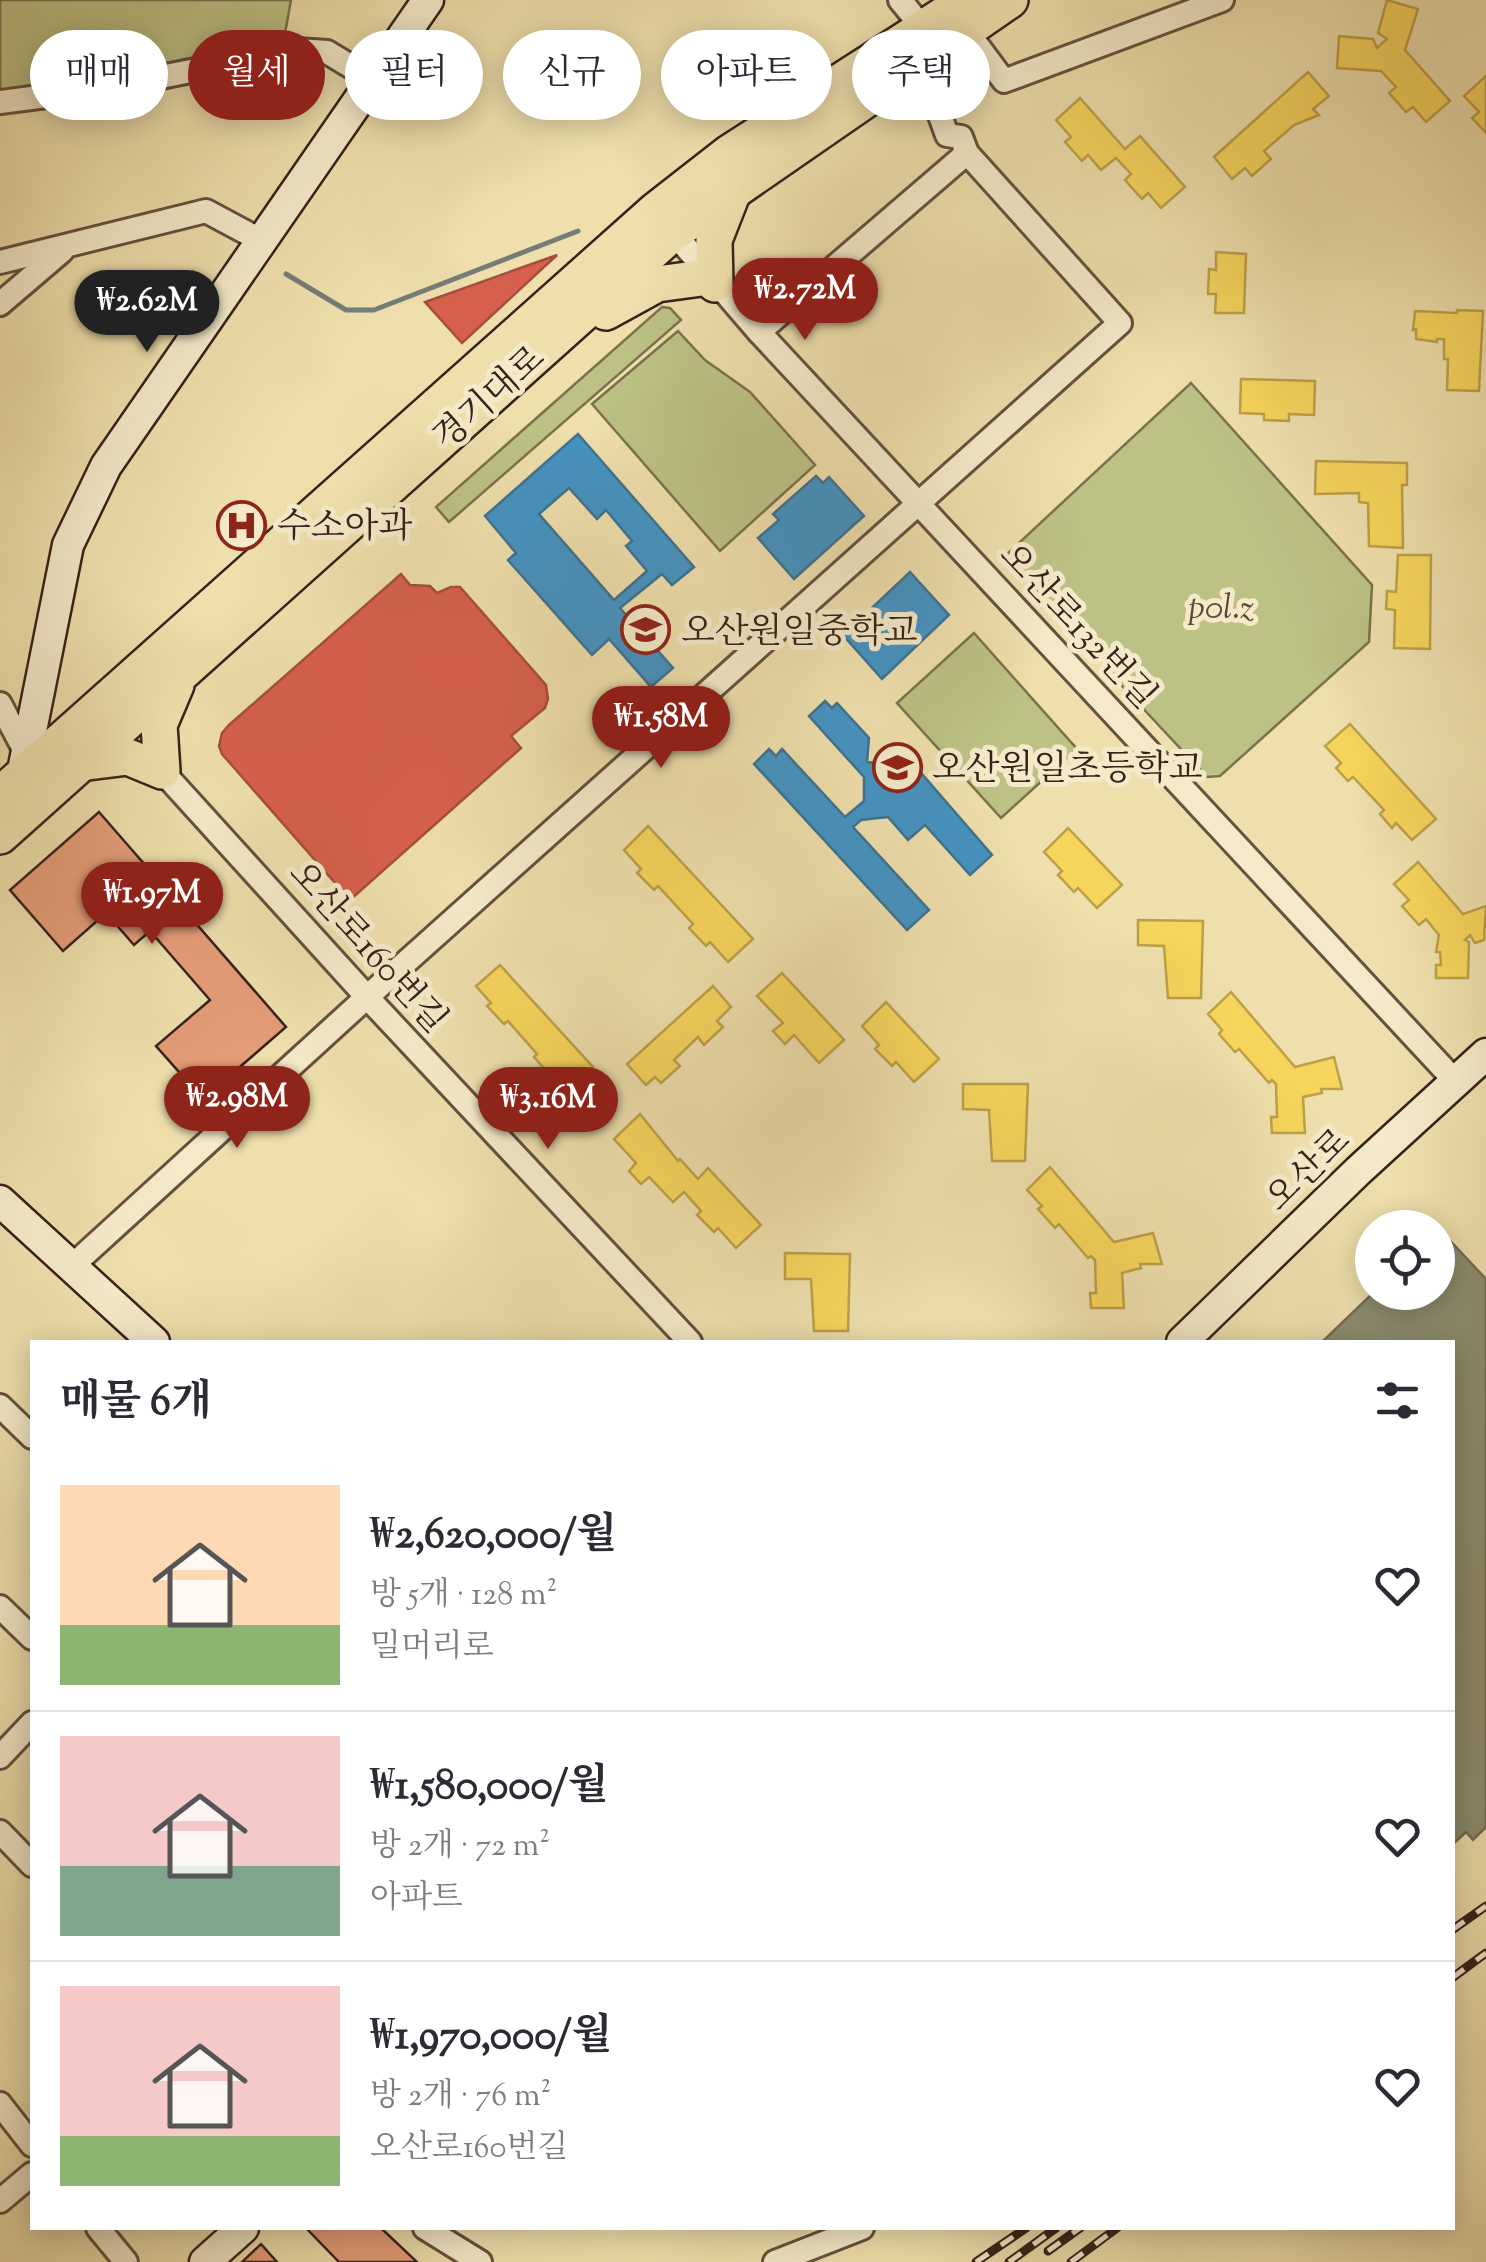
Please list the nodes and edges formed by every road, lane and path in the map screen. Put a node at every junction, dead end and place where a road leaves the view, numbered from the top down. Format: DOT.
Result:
graph roads {
  1 [pos="428,0"];
  2 [pos="900,0"];
  3 [pos="1010,0"];
  4 [pos="1222,0"];
  5 [pos="966,15"];
  6 [pos="923,28"];
  7 [pos="407,30"];
  8 [pos="345,63"];
  9 [pos="0,102"];
  10 [pos="345,120"];
  11 [pos="942,120"];
  12 [pos="967,152"];
  13 [pos="734,189"];
  14 [pos="664,221"];
  15 [pos="262,241"];
  16 [pos="69,246"];
  17 [pos="0,262"];
  18 [pos="712,280"];
  19 [pos="0,304"];
  20 [pos="759,332"];
  21 [pos="536,353"];
  22 [pos="920,505"];
  23 [pos="181,673"];
  24 [pos="0,704"];
  25 [pos="80,763"];
  26 [pos="162,771"];
  27 [pos="14,795"];
  28 [pos="367,997"];
  29 [pos="1486,1054"];
  30 [pos="1456,1082"];
  31 [pos="0,1201"];
  32 [pos="72,1266"];
  33 [pos="683,1334"];
  34 [pos="152,1340"];
  35 [pos="1184,1340"];
  36 [pos="0,1406"];
  37 [pos="30,1434"];
  38 [pos="0,1607"];
  39 [pos="30,1636"];
  40 [pos="30,1725"];
  41 [pos="0,1757"];
  42 [pos="0,1832"];
  43 [pos="30,1863"];
  44 [pos="0,2104"];
  45 [pos="30,2142"];
  46 [pos="30,2176"];
  47 [pos="0,2200"];
  48 [pos="100,2230"];
  49 [pos="241,2230"];
  50 [pos="428,2230"];
  51 [pos="857,2230"];
  52 [pos="126,2262"];
  53 [pos="205,2262"];
  54 [pos="480,2262"];
  55 [pos="775,2262"];
  1 -- 7 [label="main road"];
  2 -- 6 [label="street"];
  3 -- 5 [label="main road, 경기대로"];
  4 -- 5 [label="street"];
  5 -- 6 [label="main road, 경기대로"];
  5 -- 13 [label="main road, 경기대로"];
  6 -- 14 [label="main road, 경기대로"];
  8 -- 9 [label="street"];
  10 -- 15 [label="main road"];
  11 -- 12 [label="street"];
  12 -- 20 [label="street"];
  12 -- 22 [label="street"];
  13 -- 14 [label="main road, 경기대로"];
  13 -- 18 [label="main road"];
  14 -- 18 [label="street, 오산로132번길"];
  14 -- 21 [label="main road, 경기대로"];
  14 -- 27 [label="main road, 경기대로"];
  15 -- 16 [label="street"];
  15 -- 27 [label="main road"];
  16 -- 17 [label="street"];
  16 -- 19 [label="street"];
  18 -- 20 [label="street, 오산로132번길"];
  18 -- 21 [label="main road"];
  20 -- 22 [label="street, 오산로132번길"];
  21 -- 23 [label="main road, 경기대로"];
  22 -- 28 [label="street"];
  22 -- 30 [label="street, 오산로132번길"];
  23 -- 25 [label="main road, 경기대로"];
  23 -- 26 [label="main road"];
  24 -- 27 [label="street"];
  25 -- 26 [label="main road"];
  25 -- 27 [label="main road, 경기대로"];
  26 -- 28 [label="street, 오산로160번길"];
  28 -- 32 [label="street"];
  28 -- 33 [label="street, 오산로160번길"];
  29 -- 30 [label="main road, 오산로"];
  30 -- 35 [label="main road, 오산로"];
  31 -- 32 [label="main road"];
  32 -- 34 [label="main road"];
  36 -- 37 [label="street"];
  38 -- 39 [label="street"];
  40 -- 41 [label="street"];
  42 -- 43 [label="street"];
  44 -- 45 [label="street"];
  46 -- 47 [label="street"];
  48 -- 52 [label="street"];
  49 -- 53 [label="main road"];
  50 -- 54 [label="street"];
  51 -- 55 [label="street"];
}
